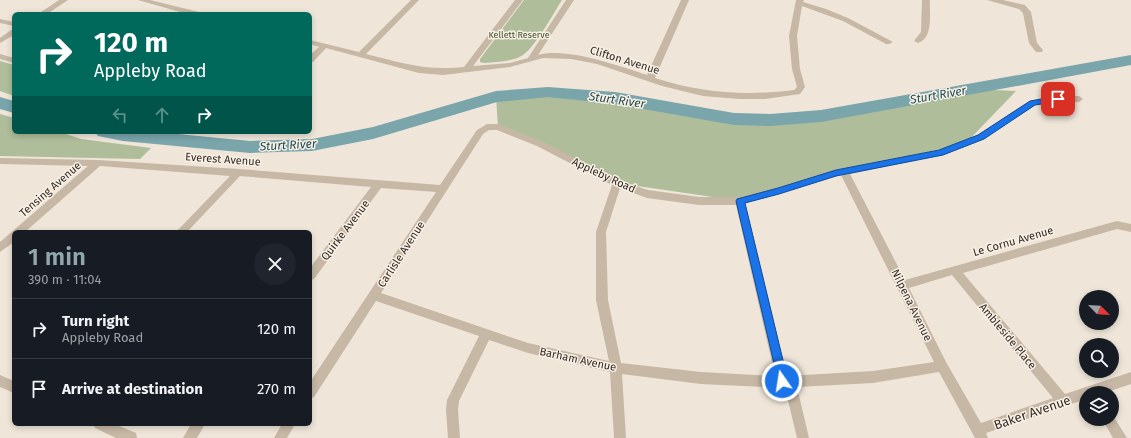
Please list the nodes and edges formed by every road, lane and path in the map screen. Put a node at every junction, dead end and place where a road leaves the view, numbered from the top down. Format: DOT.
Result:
graph roads {
  1 [pos="64,0"];
  2 [pos="142,0"];
  3 [pos="415,0"];
  4 [pos="519,0"];
  5 [pos="570,0"];
  6 [pos="685,0"];
  7 [pos="926,0"];
  8 [pos="991,0"];
  9 [pos="800,2"];
  10 [pos="45,12"];
  11 [pos="188,12"];
  12 [pos="0,21"];
  13 [pos="12,24"];
  14 [pos="12,33"];
  15 [pos="0,41"];
  16 [pos="918,41"];
  17 [pos="889,42"];
  18 [pos="312,43"];
  19 [pos="324,46"];
  20 [pos="1039,50"];
  21 [pos="361,55"];
  22 [pos="0,56"];
  23 [pos="312,58"];
  24 [pos="12,59"];
  25 [pos="531,59"];
  26 [pos="466,70"];
  27 [pos="650,79"];
  28 [pos="1079,99"];
  29 [pos="498,126"];
  30 [pos="0,161"];
  31 [pos="98,163"];
  32 [pos="239,172"];
  33 [pos="844,172"];
  34 [pos="379,183"];
  35 [pos="617,183"];
  36 [pos="444,189"];
  37 [pos="740,201"];
  38 [pos="1131,228"];
  39 [pos="20,230"];
  40 [pos="183,230"];
  41 [pos="12,238"];
  42 [pos="0,248"];
  43 [pos="954,270"];
  44 [pos="312,273"];
  45 [pos="902,285"];
  46 [pos="374,296"];
  47 [pos="486,333"];
  48 [pos="942,366"];
  49 [pos="616,368"];
  50 [pos="1131,378"];
  51 [pos="0,380"];
  52 [pos="786,381"];
  53 [pos="12,386"];
  54 [pos="1108,386"];
  55 [pos="312,390"];
  56 [pos="1079,396"];
  57 [pos="1063,401"];
  58 [pos="104,426"];
  59 [pos="198,426"];
  60 [pos="288,426"];
  61 [pos="1113,426"];
  62 [pos="980,434"];
  63 [pos="131,438"];
  64 [pos="189,438"];
  65 [pos="280,438"];
  66 [pos="454,438"];
  67 [pos="620,438"];
  68 [pos="803,438"];
  69 [pos="1121,438"];
  1 -- 10 [label="street"];
  2 -- 11 [label="street"];
  3 -- 21 [label="street"];
  4 -- 26 [label="street"];
  5 -- 25 [label="street"];
  6 -- 27 [label="street"];
  7 -- 16 [label="street"];
  8 -- 20 [label="street"];
  9 -- 17 [label="street"];
  9 -- 27 [label="street, Clifton Avenue"];
  12 -- 13 [label="street"];
  14 -- 15 [label="street"];
  18 -- 19 [label="street, Clifton Avenue"];
  19 -- 21 [label="street, Clifton Avenue"];
  19 -- 23 [label="street"];
  21 -- 26 [label="street, Clifton Avenue"];
  22 -- 24 [label="street"];
  25 -- 26 [label="street, Clifton Avenue"];
  25 -- 27 [label="street, Clifton Avenue"];
  28 -- 33 [label="street, Appleby Road"];
  29 -- 35 [label="street, Appleby Road"];
  29 -- 36 [label="street, Carlisle Avenue"];
  30 -- 31 [label="street, Everest Avenue"];
  31 -- 32 [label="street, Everest Avenue"];
  31 -- 39 [label="street, Tensing Avenue"];
  32 -- 34 [label="street, Everest Avenue"];
  32 -- 40 [label="street"];
  33 -- 37 [label="street, Appleby Road"];
  33 -- 45 [label="street, Nilpena Avenue"];
  34 -- 36 [label="street, Everest Avenue"];
  34 -- 44 [label="street, Quirke Avenue"];
  35 -- 37 [label="street, Appleby Road"];
  35 -- 49 [label="street"];
  36 -- 46 [label="street, Carlisle Avenue"];
  37 -- 52 [label="street"];
  38 -- 43 [label="street, Le Cornu Avenue"];
  41 -- 42 [label="street"];
  43 -- 45 [label="street, Le Cornu Avenue"];
  43 -- 57 [label="street, Ambleside Place"];
  45 -- 48 [label="street, Nilpena Avenue"];
  46 -- 47 [label="street, Barham Avenue"];
  46 -- 55 [label="street, Carlisle Avenue"];
  47 -- 49 [label="street, Barham Avenue"];
  47 -- 66 [label="street"];
  48 -- 52 [label="street, Barham Avenue"];
  48 -- 62 [label="street, Nilpena Avenue"];
  49 -- 52 [label="street, Barham Avenue"];
  49 -- 67 [label="street"];
  50 -- 54 [label="street, Baker Avenue"];
  51 -- 53 [label="street"];
  52 -- 68 [label="street"];
  56 -- 57 [label="street, Baker Avenue"];
  57 -- 62 [label="street, Baker Avenue"];
  58 -- 63 [label="street"];
  59 -- 64 [label="street"];
  60 -- 65 [label="street"];
  61 -- 69 [label="street"];
}
